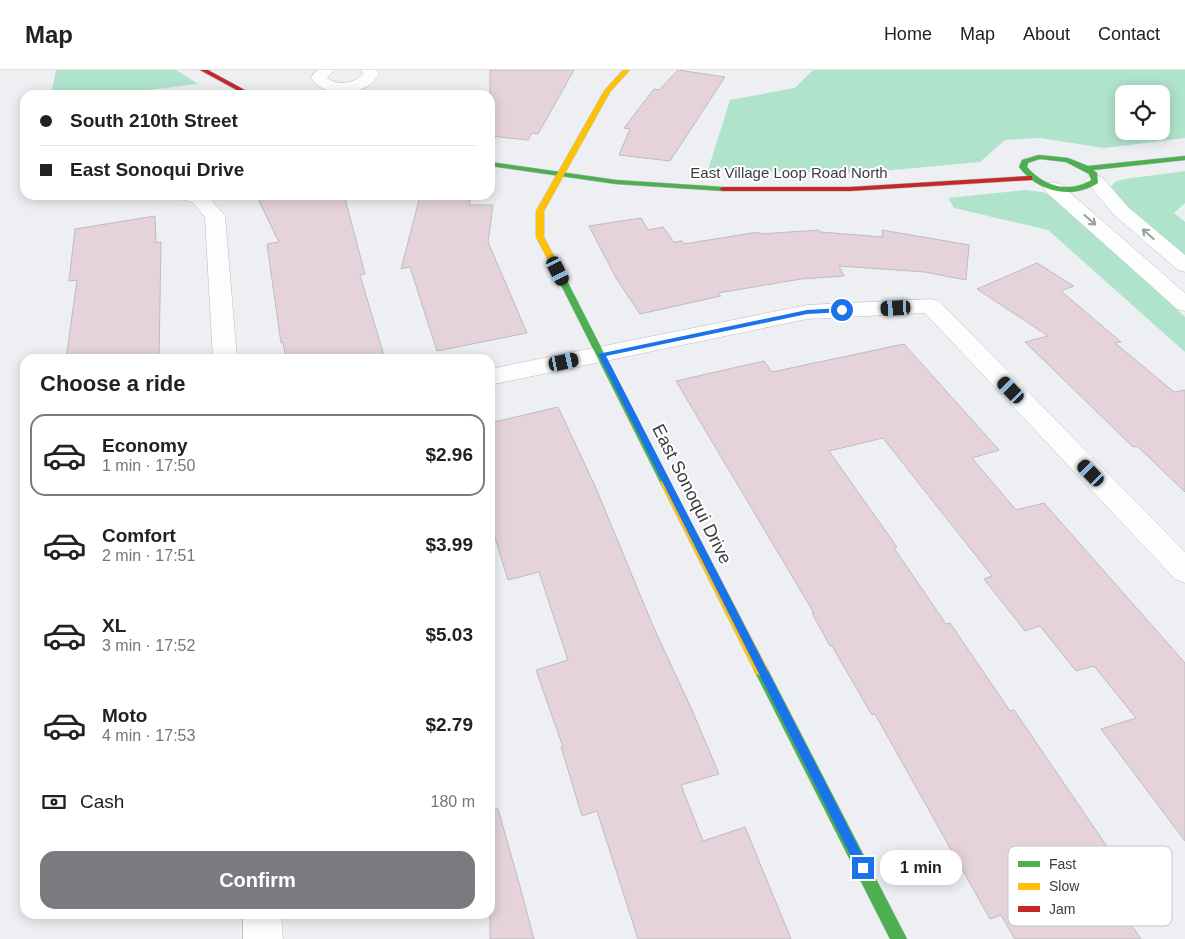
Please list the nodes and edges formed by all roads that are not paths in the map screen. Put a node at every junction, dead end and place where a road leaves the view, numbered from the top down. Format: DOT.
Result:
graph roads {
  1 [pos="203,70"];
  2 [pos="326,70"];
  3 [pos="369,70"];
  4 [pos="627,70"];
  5 [pos="241,90"];
  6 [pos="1185,158"];
  7 [pos="495,165"];
  8 [pos="1092,175"];
  9 [pos="559,176"];
  10 [pos="1030,178"];
  11 [pos="1053,188"];
  12 [pos="201,200"];
  13 [pos="1185,266"];
  14 [pos="1185,304"];
  15 [pos="225,354"];
  16 [pos="601,354"];
  17 [pos="495,376"];
  18 [pos="1185,571"];
  19 [pos="262,919"];
  20 [pos="264,939"];
  21 [pos="899,939"];
  1 -- 5 [label="street"];
  2 -- 3 [label="street"];
  4 -- 9 [label="street, East Sonoqui Drive"];
  6 -- 8 [label="street"];
  7 -- 9 [label="street, East Village Loop Road North"];
  8 -- 10 [label="street"];
  8 -- 11 [label="street"];
  13 -- 8 [label="street, one-way"];
  9 -- 10 [label="street, East Village Loop Road North"];
  9 -- 16 [label="street, East Sonoqui Drive"];
  10 -- 11 [label="street"];
  11 -- 14 [label="street, one-way"];
  12 -- 15 [label="street"];
  16 -- 17 [label="street"];
  16 -- 18 [label="street"];
  16 -- 21 [label="street, East Sonoqui Drive"];
  19 -- 20 [label="street"];
}
